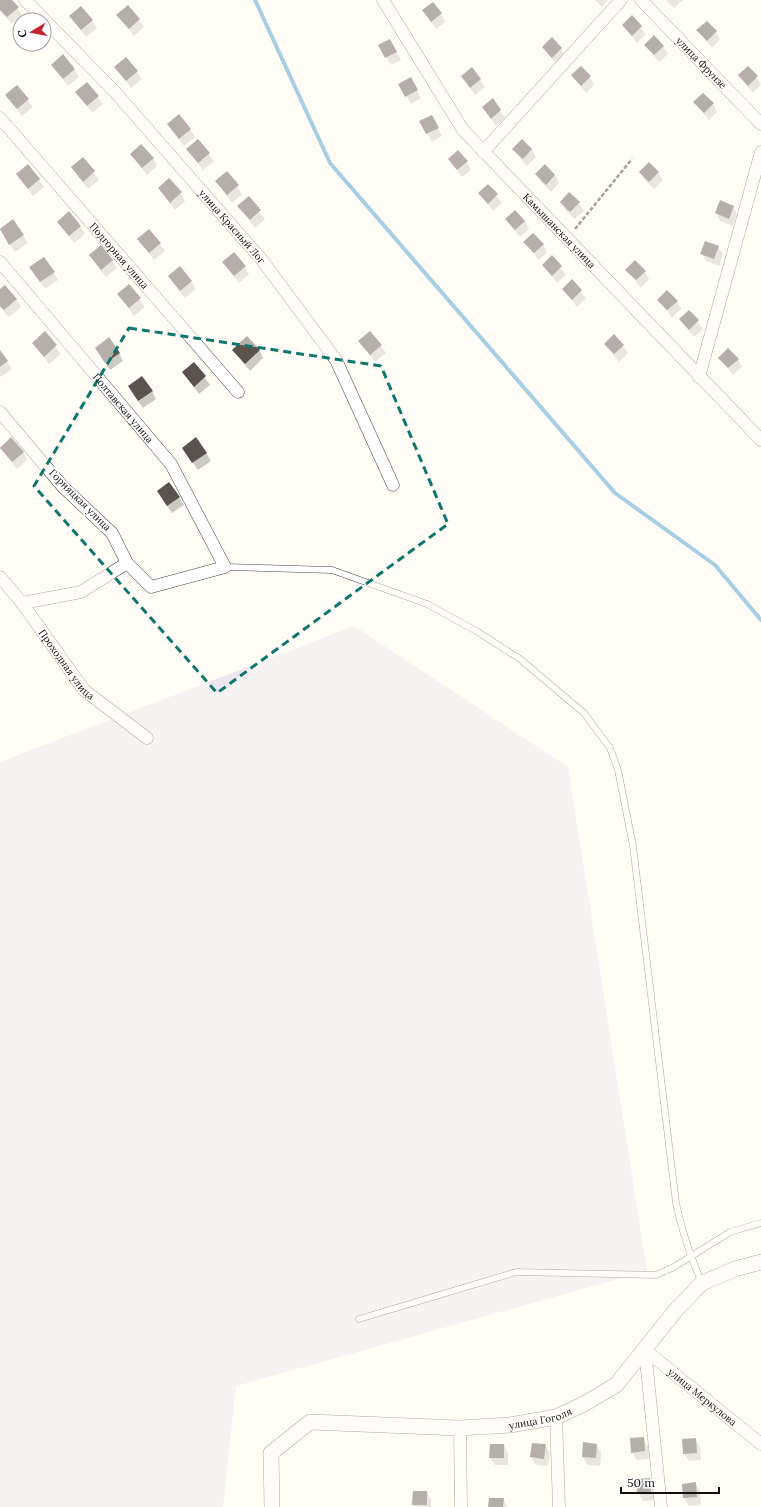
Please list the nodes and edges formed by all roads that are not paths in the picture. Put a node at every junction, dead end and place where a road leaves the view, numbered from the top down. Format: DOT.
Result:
graph roads {
  1 [pos="25,0"];
  2 [pos="383,0"];
  3 [pos="621,0"];
  4 [pos="641,0"];
  5 [pos="0,118"];
  6 [pos="761,124"];
  7 [pos="483,152"];
  8 [pos="761,152"];
  9 [pos="0,262"];
  10 [pos="699,378"];
  11 [pos="238,392"];
  12 [pos="0,412"];
  13 [pos="761,440"];
  14 [pos="393,484"];
  15 [pos="127,563"];
  16 [pos="226,567"];
  17 [pos="0,577"];
  18 [pos="22,603"];
  19 [pos="147,738"];
  20 [pos="761,1223"];
  21 [pos="690,1256"];
  22 [pos="761,1262"];
  23 [pos="702,1283"];
  24 [pos="359,1319"];
  25 [pos="645,1350"];
  26 [pos="556,1417"];
  27 [pos="460,1428"];
  28 [pos="761,1444"];
  29 [pos="272,1507"];
  30 [pos="461,1507"];
  31 [pos="559,1507"];
  32 [pos="661,1507"];
  1 -- 14 [label="street, улица Красный Лог"];
  2 -- 7 [label="street, Камышанская улица"];
  3 -- 7 [label="street"];
  4 -- 6 [label="street, улица Фрунзе"];
  5 -- 11 [label="street, Подгорная улица"];
  7 -- 10 [label="street, Камышанская улица"];
  8 -- 10 [label="street"];
  9 -- 16 [label="street, Полтавская улица"];
  10 -- 13 [label="street, Камышанская улица"];
  12 -- 15 [label="street, Горняцкая улица"];
  15 -- 16 [label="street, Горняцкая улица"];
  15 -- 18 [label="street"];
  16 -- 21 [label="lane"];
  17 -- 18 [label="street, Проходная улица"];
  18 -- 19 [label="street, Проходная улица"];
  20 -- 21 [label="lane"];
  21 -- 23 [label="lane"];
  21 -- 24 [label="lane"];
  22 -- 23 [label="street, улица Гоголя"];
  23 -- 25 [label="street, улица Гоголя"];
  25 -- 26 [label="street, улица Гоголя"];
  25 -- 28 [label="street, улица Меркулова"];
  25 -- 32 [label="street"];
  26 -- 27 [label="street, улица Гоголя"];
  26 -- 31 [label="street"];
  27 -- 29 [label="street, улица Гоголя"];
  27 -- 30 [label="street"];
}
